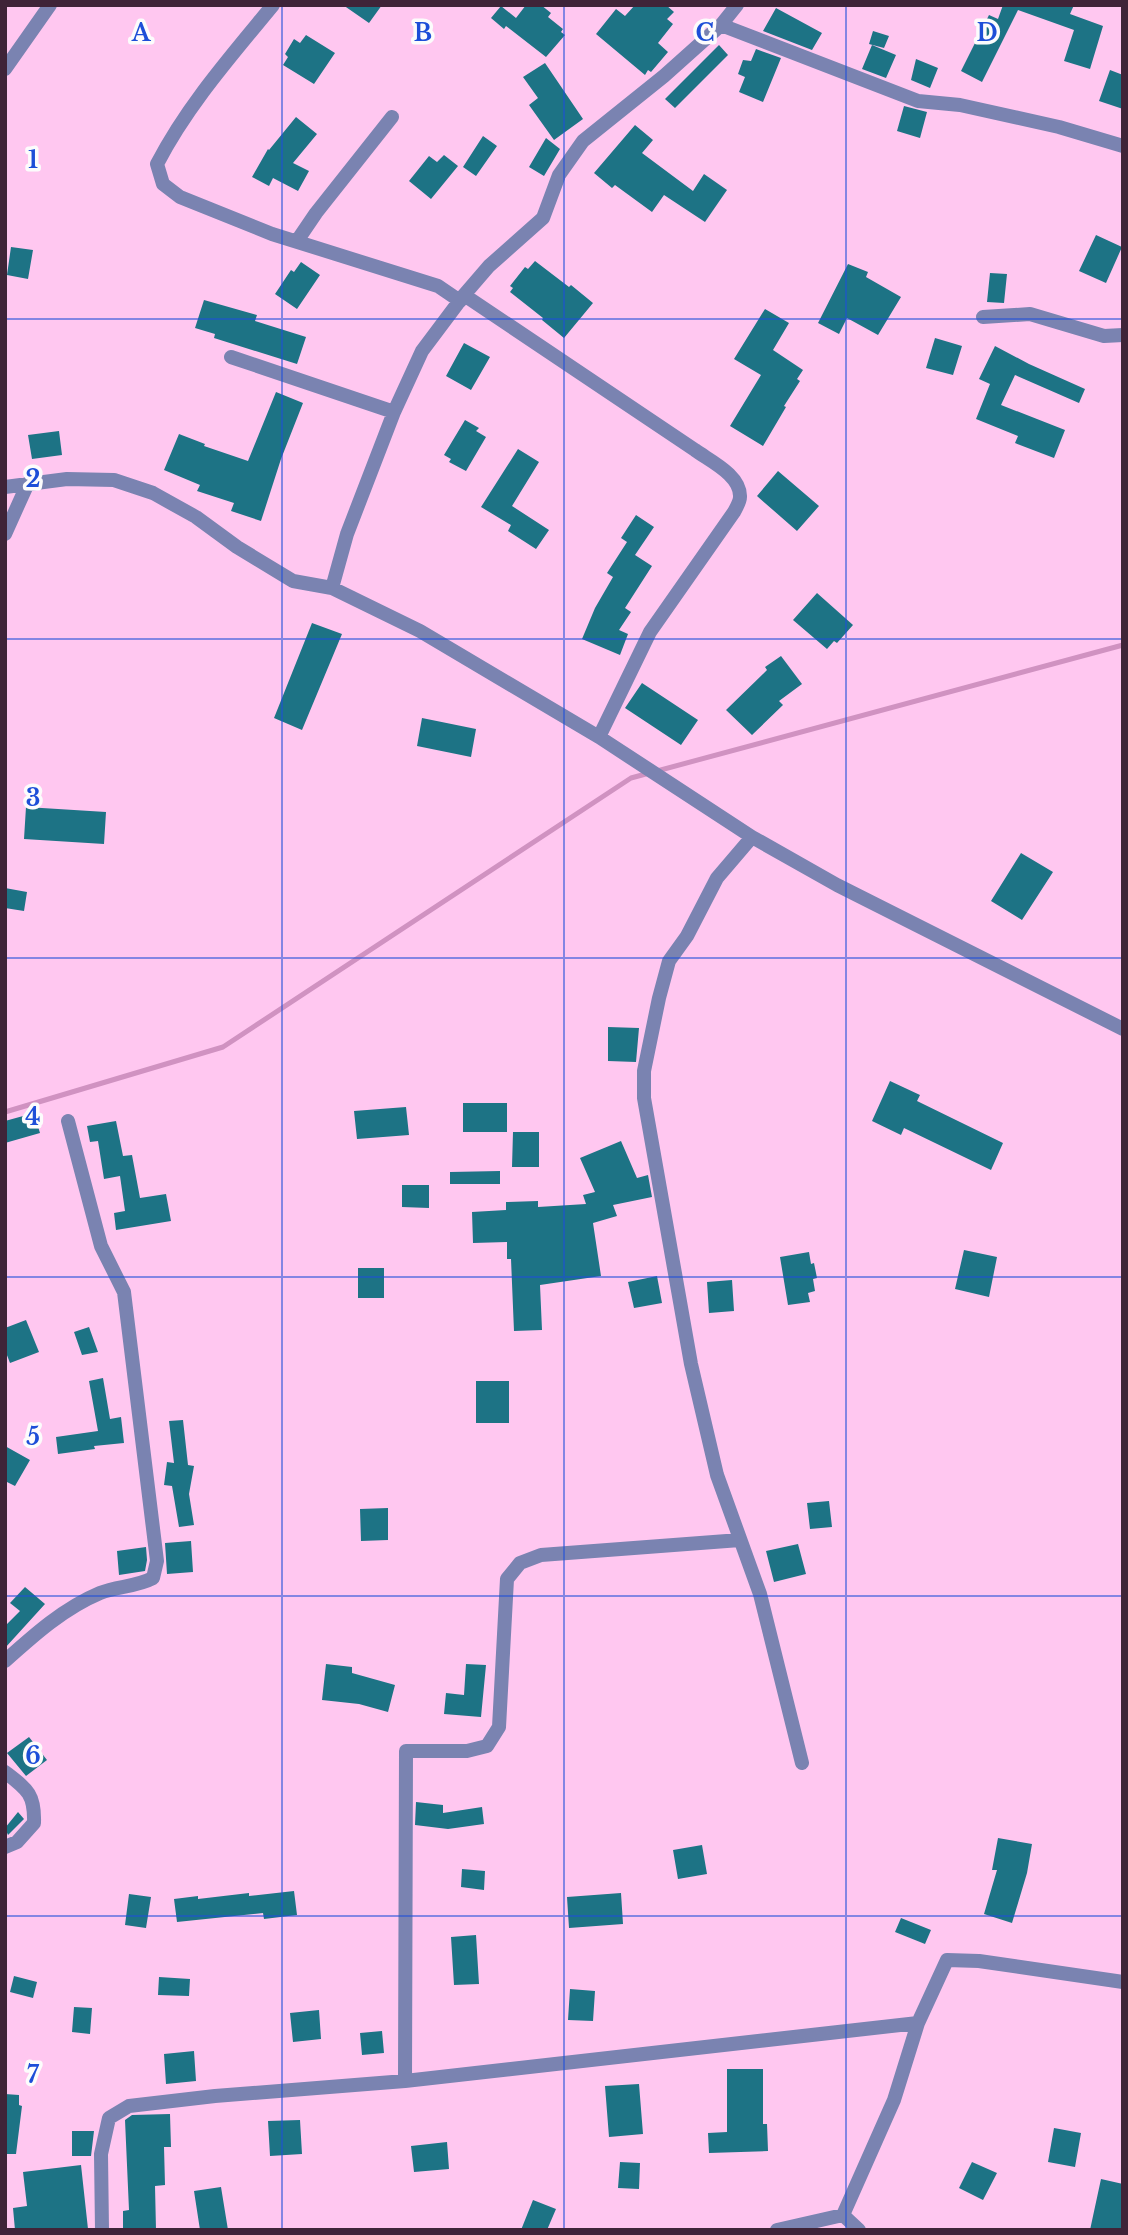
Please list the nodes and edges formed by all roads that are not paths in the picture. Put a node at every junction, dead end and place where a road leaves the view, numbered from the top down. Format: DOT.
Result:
graph roads {
  1 [pos="50,5"];
  2 [pos="273,5"];
  3 [pos="730,7"];
  4 [pos="721,26"];
  5 [pos="5,69"];
  6 [pos="392,117"];
  7 [pos="1123,146"];
  8 [pos="297,241"];
  9 [pos="462,298"];
  10 [pos="983,317"];
  11 [pos="1123,335"];
  12 [pos="230,357"];
  13 [pos="394,412"];
  14 [pos="28,483"];
  15 [pos="5,487"];
  16 [pos="5,534"];
  17 [pos="332,588"];
  18 [pos="598,737"];
  19 [pos="752,837"];
  20 [pos="1123,1029"];
  21 [pos="68,1121"];
  22 [pos="740,1539"];
  23 [pos="5,1661"];
  24 [pos="802,1763"];
  25 [pos="5,1772"];
  26 [pos="5,1847"];
  27 [pos="1123,1982"];
  28 [pos="918,2023"];
  29 [pos="405,2081"];
  30 [pos="843,2216"];
  31 [pos="102,2230"];
  32 [pos="777,2230"];
  33 [pos="859,2230"];
  1 -- 5 [label="street"];
  2 -- 8 [label="street"];
  3 -- 4 [label="street"];
  4 -- 7 [label="street"];
  4 -- 9 [label="street"];
  6 -- 8 [label="street"];
  8 -- 9 [label="street"];
  9 -- 13 [label="street"];
  9 -- 18 [label="street"];
  10 -- 11 [label="street"];
  12 -- 13 [label="street"];
  13 -- 17 [label="street"];
  14 -- 15 [label="street"];
  14 -- 16 [label="street"];
  14 -- 17 [label="street"];
  17 -- 18 [label="street"];
  18 -- 19 [label="street"];
  19 -- 20 [label="street"];
  19 -- 22 [label="street"];
  21 -- 23 [label="street"];
  22 -- 24 [label="street"];
  22 -- 29 [label="street"];
  25 -- 26 [label="street"];
  27 -- 28 [label="street"];
  28 -- 29 [label="street"];
  28 -- 30 [label="street"];
  29 -- 31 [label="street"];
  30 -- 32 [label="street"];
  30 -- 33 [label="street"];
}
